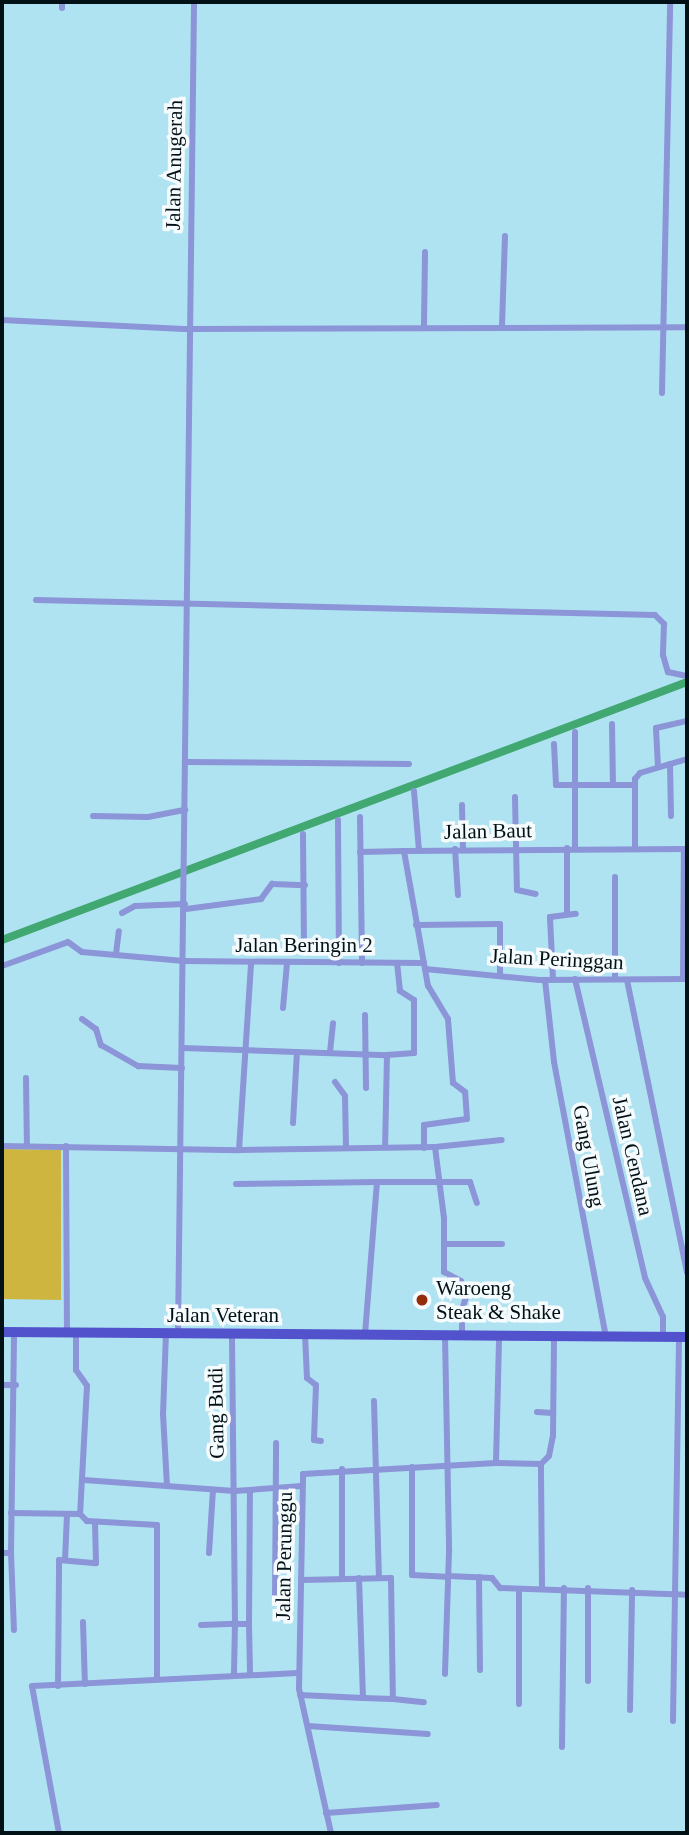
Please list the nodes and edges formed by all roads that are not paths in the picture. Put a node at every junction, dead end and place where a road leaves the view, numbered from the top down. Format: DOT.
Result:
graph roads {
  1 [pos="194,2"];
  2 [pos="670,2"];
  3 [pos="505,236"];
  4 [pos="425,252"];
  5 [pos="2,320"];
  6 [pos="425,325"];
  7 [pos="502,326"];
  8 [pos="663,327"];
  9 [pos="687,327"];
  10 [pos="189,328"];
  11 [pos="663,393"];
  12 [pos="36,600"];
  13 [pos="188,602"];
  14 [pos="687,676"];
  15 [pos="687,722"];
  16 [pos="612,724"];
  17 [pos="575,732"];
  18 [pos="554,744"];
  19 [pos="687,758"];
  20 [pos="186,762"];
  21 [pos="409,764"];
  22 [pos="670,764"];
  23 [pos="658,767"];
  24 [pos="575,785"];
  25 [pos="613,785"];
  26 [pos="634,785"];
  27 [pos="414,791"];
  28 [pos="515,797"];
  29 [pos="462,805"];
  30 [pos="185,810"];
  31 [pos="93,816"];
  32 [pos="671,816"];
  33 [pos="360,817"];
  34 [pos="338,820"];
  35 [pos="303,834"];
  36 [pos="635,847"];
  37 [pos="459,848"];
  38 [pos="571,848"];
  39 [pos="515,849"];
  40 [pos="686,849"];
  41 [pos="419,850"];
  42 [pos="404,851"];
  43 [pos="360,852"];
  44 [pos="615,877"];
  45 [pos="305,885"];
  46 [pos="536,894"];
  47 [pos="458,895"];
  48 [pos="186,906"];
  49 [pos="122,913"];
  50 [pos="567,914"];
  51 [pos="576,914"];
  52 [pos="416,925"];
  53 [pos="120,931"];
  54 [pos="304,949"];
  55 [pos="116,954"];
  56 [pos="184,961"];
  57 [pos="287,962"];
  58 [pos="251,963"];
  59 [pos="339,963"];
  60 [pos="362,963"];
  61 [pos="397,963"];
  62 [pos="2,966"];
  63 [pos="424,966"];
  64 [pos="500,975"];
  65 [pos="549,979"];
  66 [pos="575,979"];
  67 [pos="615,979"];
  68 [pos="685,979"];
  69 [pos="627,980"];
  70 [pos="283,1008"];
  71 [pos="365,1015"];
  72 [pos="82,1020"];
  73 [pos="333,1023"];
  74 [pos="182,1048"];
  75 [pos="246,1051"];
  76 [pos="297,1052"];
  77 [pos="330,1052"];
  78 [pos="366,1053"];
  79 [pos="387,1055"];
  80 [pos="182,1068"];
  81 [pos="26,1078"];
  82 [pos="335,1082"];
  83 [pos="366,1088"];
  84 [pos="293,1123"];
  85 [pos="502,1140"];
  86 [pos="2,1146"];
  87 [pos="27,1146"];
  88 [pos="66,1146"];
  89 [pos="385,1147"];
  90 [pos="435,1147"];
  91 [pos="424,1148"];
  92 [pos="182,1149"];
  93 [pos="346,1149"];
  94 [pos="239,1150"];
  95 [pos="440,1181"];
  96 [pos="377,1182"];
  97 [pos="236,1184"];
  98 [pos="477,1203"];
  99 [pos="444,1244"];
  100 [pos="502,1244"];
  101 [pos="687,1273"];
  102 [pos="2,1332"];
  103 [pos="13,1332"];
  104 [pos="72,1333"];
  105 [pos="166,1333"];
  106 [pos="178,1334"];
  107 [pos="232,1334"];
  108 [pos="305,1335"];
  109 [pos="365,1335"];
  110 [pos="445,1336"];
  111 [pos="462,1336"];
  112 [pos="499,1336"];
  113 [pos="554,1336"];
  114 [pos="606,1337"];
  115 [pos="663,1337"];
  116 [pos="683,1337"];
  117 [pos="2,1385"];
  118 [pos="16,1385"];
  119 [pos="374,1401"];
  120 [pos="537,1412"];
  121 [pos="553,1413"];
  122 [pos="321,1441"];
  123 [pos="276,1443"];
  124 [pos="496,1462"];
  125 [pos="541,1464"];
  126 [pos="447,1465"];
  127 [pos="412,1467"];
  128 [pos="342,1469"];
  129 [pos="378,1469"];
  130 [pos="84,1480"];
  131 [pos="167,1485"];
  132 [pos="302,1486"];
  133 [pos="276,1489"];
  134 [pos="212,1490"];
  135 [pos="235,1491"];
  136 [pos="250,1491"];
  137 [pos="2,1497"];
  138 [pos="11,1497"];
  139 [pos="11,1513"];
  140 [pos="80,1514"];
  141 [pos="67,1515"];
  142 [pos="95,1521"];
  143 [pos="2,1553"];
  144 [pos="11,1553"];
  145 [pos="209,1553"];
  146 [pos="65,1560"];
  147 [pos="447,1577"];
  148 [pos="479,1577"];
  149 [pos="359,1578"];
  150 [pos="379,1578"];
  151 [pos="391,1578"];
  152 [pos="400,1578"];
  153 [pos="342,1579"];
  154 [pos="302,1580"];
  155 [pos="542,1587"];
  156 [pos="564,1588"];
  157 [pos="588,1588"];
  158 [pos="519,1589"];
  159 [pos="632,1590"];
  160 [pos="673,1595"];
  161 [pos="687,1595"];
  162 [pos="275,1599"];
  163 [pos="83,1622"];
  164 [pos="235,1624"];
  165 [pos="249,1624"];
  166 [pos="201,1625"];
  167 [pos="15,1630"];
  168 [pos="480,1670"];
  169 [pos="250,1673"];
  170 [pos="298,1673"];
  171 [pos="234,1674"];
  172 [pos="445,1674"];
  173 [pos="157,1678"];
  174 [pos="587,1681"];
  175 [pos="85,1684"];
  176 [pos="58,1686"];
  177 [pos="300,1695"];
  178 [pos="363,1698"];
  179 [pos="393,1699"];
  180 [pos="424,1702"];
  181 [pos="519,1704"];
  182 [pos="630,1710"];
  183 [pos="673,1721"];
  184 [pos="307,1726"];
  185 [pos="428,1734"];
  186 [pos="562,1747"];
  187 [pos="437,1805"];
  188 [pos="327,1813"];
  189 [pos="59,1833"];
  190 [pos="331,1833"];
  1 -- 10 [label="street, Jalan Anugerah"];
  2 -- 8 [label="street"];
  3 -- 7 [label="street"];
  4 -- 6 [label="street"];
  5 -- 10 [label="street"];
  6 -- 7 [label="street"];
  6 -- 10 [label="street"];
  7 -- 8 [label="street"];
  8 -- 9 [label="street"];
  8 -- 11 [label="street"];
  10 -- 13 [label="street, Jalan Anugerah"];
  12 -- 13 [label="street"];
  13 -- 14 [label="street"];
  13 -- 20 [label="street, Jalan Anugerah"];
  15 -- 23 [label="street"];
  16 -- 25 [label="street"];
  17 -- 24 [label="street"];
  18 -- 24 [label="street"];
  19 -- 22 [label="street"];
  20 -- 21 [label="street"];
  20 -- 30 [label="street, Jalan Anugerah"];
  22 -- 23 [label="street"];
  22 -- 32 [label="street"];
  23 -- 26 [label="street"];
  24 -- 25 [label="street"];
  24 -- 38 [label="street"];
  25 -- 26 [label="street"];
  26 -- 36 [label="street"];
  27 -- 41 [label="street"];
  28 -- 39 [label="street"];
  29 -- 37 [label="street"];
  30 -- 31 [label="street"];
  30 -- 48 [label="street, Jalan Anugerah"];
  33 -- 43 [label="street"];
  34 -- 59 [label="street"];
  35 -- 45 [label="street"];
  36 -- 38 [label="street, Jalan Baut"];
  36 -- 40 [label="street, Jalan Baut"];
  37 -- 39 [label="street, Jalan Baut"];
  37 -- 41 [label="street, Jalan Baut"];
  37 -- 47 [label="street"];
  38 -- 39 [label="street, Jalan Baut"];
  38 -- 50 [label="street"];
  39 -- 46 [label="street"];
  40 -- 68 [label="street"];
  41 -- 42 [label="street, Jalan Baut"];
  42 -- 43 [label="street, Jalan Baut"];
  42 -- 52 [label="street"];
  43 -- 60 [label="street"];
  44 -- 67 [label="street"];
  45 -- 48 [label="street"];
  45 -- 54 [label="street"];
  48 -- 49 [label="street"];
  48 -- 56 [label="street, Jalan Anugerah"];
  50 -- 51 [label="street"];
  50 -- 65 [label="street, Gang Ulung"];
  52 -- 63 [label="street"];
  52 -- 64 [label="street"];
  53 -- 55 [label="street"];
  55 -- 56 [label="street, Jalan Beringin 2"];
  55 -- 62 [label="street, Jalan Beringin 2"];
  56 -- 58 [label="street, Jalan Beringin 2"];
  56 -- 74 [label="street, Jalan Anugerah"];
  57 -- 58 [label="street, Jalan Beringin 2"];
  57 -- 59 [label="street, Jalan Beringin 2"];
  57 -- 70 [label="street"];
  58 -- 75 [label="street"];
  59 -- 60 [label="street, Jalan Beringin 2"];
  60 -- 61 [label="street, Jalan Beringin 2"];
  61 -- 63 [label="street, Jalan Beringin 2"];
  61 -- 79 [label="street"];
  63 -- 64 [label="street, Jalan Peringgan"];
  63 -- 91 [label="street"];
  64 -- 65 [label="street, Jalan Peringgan"];
  65 -- 66 [label="street, Jalan Peringgan"];
  65 -- 114 [label="street, Gang Ulung"];
  66 -- 67 [label="street, Jalan Peringgan"];
  66 -- 115 [label="street, Jalan Cendana"];
  67 -- 69 [label="street, Jalan Peringgan"];
  68 -- 69 [label="street, Jalan Peringgan"];
  69 -- 101 [label="street"];
  71 -- 78 [label="street"];
  72 -- 80 [label="street"];
  73 -- 77 [label="street"];
  74 -- 75 [label="street"];
  74 -- 80 [label="street, Jalan Anugerah"];
  75 -- 76 [label="street"];
  75 -- 94 [label="street"];
  76 -- 77 [label="street"];
  76 -- 84 [label="street"];
  77 -- 78 [label="street"];
  78 -- 79 [label="street"];
  78 -- 83 [label="street"];
  79 -- 89 [label="street"];
  80 -- 92 [label="street, Jalan Anugerah"];
  81 -- 87 [label="street"];
  82 -- 93 [label="street"];
  85 -- 90 [label="street"];
  86 -- 87 [label="street"];
  87 -- 88 [label="street"];
  88 -- 92 [label="street"];
  88 -- 104 [label="street"];
  89 -- 91 [label="street"];
  89 -- 93 [label="street"];
  90 -- 91 [label="street"];
  90 -- 95 [label="street"];
  92 -- 94 [label="street"];
  92 -- 106 [label="street, Jalan Anugerah"];
  93 -- 94 [label="street"];
  95 -- 96 [label="street"];
  95 -- 98 [label="street"];
  95 -- 99 [label="street"];
  96 -- 97 [label="street"];
  96 -- 109 [label="street"];
  99 -- 100 [label="street"];
  99 -- 111 [label="street"];
  102 -- 103 [label="main road, Jalan Veteran"];
  103 -- 104 [label="main road, Jalan Veteran"];
  103 -- 118 [label="street"];
  104 -- 105 [label="main road, Jalan Veteran"];
  104 -- 130 [label="street"];
  105 -- 106 [label="main road, Jalan Veteran"];
  105 -- 131 [label="street"];
  106 -- 107 [label="main road, Jalan Veteran"];
  107 -- 108 [label="main road, Jalan Veteran"];
  107 -- 135 [label="street, Gang Budi"];
  108 -- 109 [label="main road, Jalan Veteran"];
  108 -- 122 [label="street"];
  109 -- 110 [label="main road, Jalan Veteran"];
  110 -- 111 [label="main road, Jalan Veteran"];
  110 -- 126 [label="street"];
  111 -- 112 [label="main road, Jalan Veteran"];
  112 -- 113 [label="main road, Jalan Veteran"];
  112 -- 124 [label="street"];
  113 -- 114 [label="main road, Jalan Veteran"];
  113 -- 121 [label="street"];
  114 -- 115 [label="main road, Jalan Veteran"];
  115 -- 116 [label="main road, Jalan Veteran"];
  116 -- 160 [label="street"];
  117 -- 118 [label="street"];
  118 -- 138 [label="street"];
  119 -- 129 [label="street"];
  120 -- 121 [label="street"];
  121 -- 125 [label="street"];
  123 -- 133 [label="street"];
  124 -- 125 [label="street, Jalan Perunggu"];
  124 -- 126 [label="street, Jalan Perunggu"];
  125 -- 155 [label="street"];
  126 -- 127 [label="street, Jalan Perunggu"];
  126 -- 147 [label="street"];
  127 -- 129 [label="street, Jalan Perunggu"];
  127 -- 147 [label="street"];
  128 -- 129 [label="street, Jalan Perunggu"];
  128 -- 132 [label="street, Jalan Perunggu"];
  128 -- 153 [label="street"];
  129 -- 150 [label="street"];
  130 -- 131 [label="street"];
  130 -- 140 [label="street"];
  131 -- 134 [label="street"];
  132 -- 133 [label="street"];
  132 -- 154 [label="street, Jalan Perunggu"];
  133 -- 136 [label="street"];
  133 -- 162 [label="street"];
  134 -- 135 [label="street"];
  134 -- 145 [label="street"];
  135 -- 136 [label="street"];
  135 -- 164 [label="street, Gang Budi"];
  136 -- 165 [label="street"];
  137 -- 138 [label="street"];
  138 -- 139 [label="street"];
  139 -- 141 [label="street"];
  139 -- 144 [label="street"];
  140 -- 141 [label="street"];
  140 -- 142 [label="street"];
  141 -- 146 [label="street"];
  142 -- 146 [label="street"];
  142 -- 173 [label="street"];
  143 -- 144 [label="street"];
  144 -- 167 [label="street"];
  146 -- 176 [label="street"];
  147 -- 148 [label="street"];
  147 -- 172 [label="street"];
  148 -- 158 [label="street"];
  148 -- 168 [label="street"];
  149 -- 150 [label="street"];
  149 -- 153 [label="street"];
  149 -- 178 [label="street"];
  150 -- 151 [label="street"];
  151 -- 152 [label="street"];
  151 -- 179 [label="street"];
  153 -- 154 [label="street"];
  154 -- 170 [label="street, Jalan Perunggu"];
  155 -- 156 [label="street"];
  155 -- 158 [label="street"];
  156 -- 157 [label="street"];
  156 -- 186 [label="street"];
  157 -- 159 [label="street"];
  157 -- 174 [label="street"];
  158 -- 181 [label="street"];
  159 -- 160 [label="street"];
  159 -- 182 [label="street"];
  160 -- 161 [label="street"];
  160 -- 183 [label="street"];
  163 -- 175 [label="street"];
  164 -- 165 [label="street"];
  164 -- 166 [label="street"];
  164 -- 171 [label="street, Gang Budi"];
  165 -- 169 [label="street"];
  169 -- 170 [label="street"];
  169 -- 171 [label="street"];
  170 -- 177 [label="street, Jalan Perunggu"];
  171 -- 173 [label="street"];
  173 -- 175 [label="street"];
  175 -- 176 [label="street"];
  176 -- 189 [label="street"];
  177 -- 178 [label="street"];
  177 -- 184 [label="street, Jalan Perunggu"];
  178 -- 179 [label="street"];
  179 -- 180 [label="street"];
  184 -- 185 [label="street"];
  184 -- 188 [label="street, Jalan Perunggu"];
  187 -- 188 [label="street"];
  188 -- 190 [label="street, Jalan Perunggu"];
}
